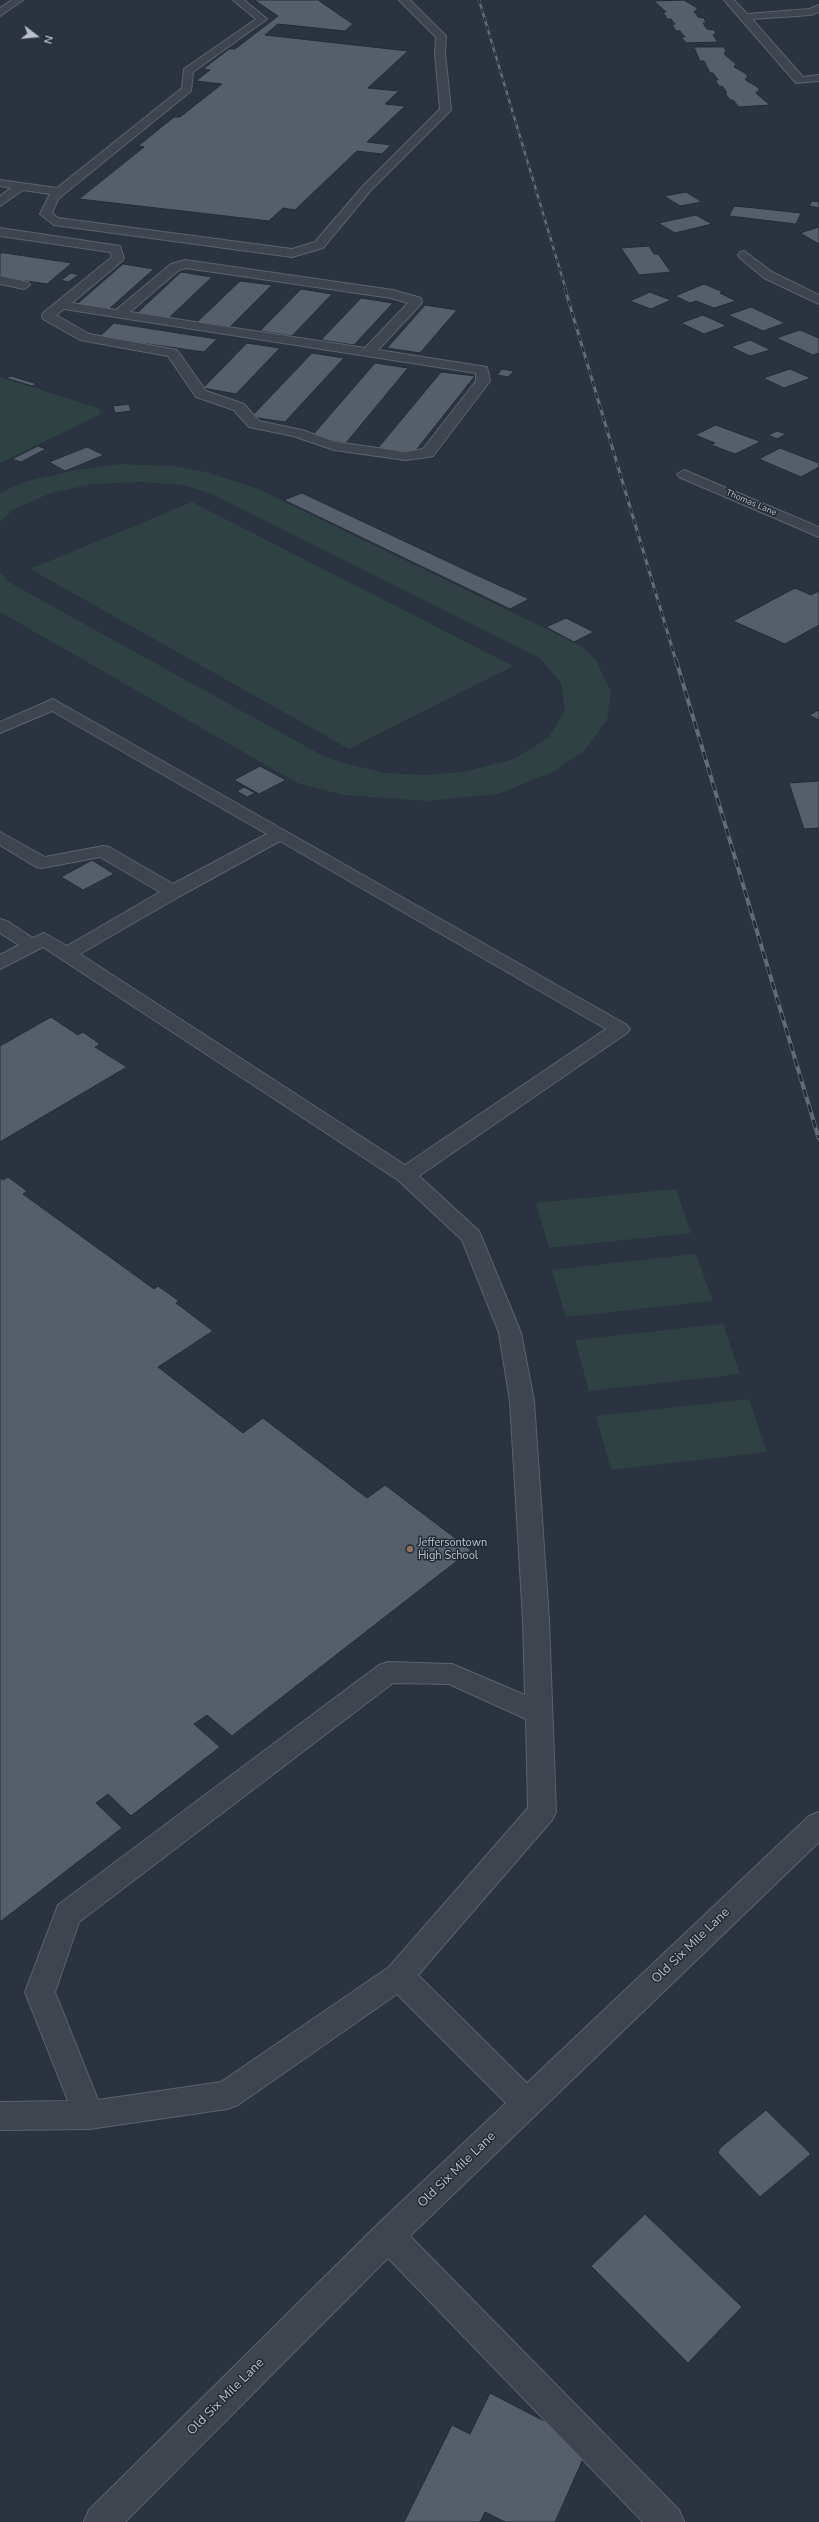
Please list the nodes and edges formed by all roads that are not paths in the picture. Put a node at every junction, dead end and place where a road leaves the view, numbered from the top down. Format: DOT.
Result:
graph roads {
  1 [pos="18,0"];
  2 [pos="238,0"];
  3 [pos="404,0"];
  4 [pos="729,0"];
  5 [pos="819,8"];
  6 [pos="0,13"];
  7 [pos="744,17"];
  8 [pos="819,78"];
  9 [pos="0,184"];
  10 [pos="21,186"];
  11 [pos="60,192"];
  12 [pos="0,202"];
  13 [pos="0,232"];
  14 [pos="744,255"];
  15 [pos="0,280"];
  16 [pos="24,285"];
  17 [pos="819,300"];
  18 [pos="61,305"];
  19 [pos="119,314"];
  20 [pos="370,351"];
  21 [pos="684,474"];
  22 [pos="819,532"];
  23 [pos="0,728"];
  24 [pos="280,834"];
  25 [pos="0,837"];
  26 [pos="173,892"];
  27 [pos="0,925"];
  28 [pos="33,946"];
  29 [pos="67,954"];
  30 [pos="0,963"];
  31 [pos="405,1175"];
  32 [pos="538,1713"];
  33 [pos="819,1824"];
  34 [pos="399,1976"];
  35 [pos="527,2103"];
  36 [pos="89,2115"];
  37 [pos="0,2116"];
  38 [pos="388,2236"];
  39 [pos="658,2519"];
  40 [pos="101,2522"];
  1 -- 6 [label="street"];
  2 -- 11 [label="street"];
  3 -- 11 [label="street"];
  4 -- 7 [label="street"];
  5 -- 7 [label="street"];
  7 -- 8 [label="street"];
  9 -- 10 [label="street"];
  10 -- 11 [label="street"];
  10 -- 12 [label="street"];
  13 -- 18 [label="street"];
  14 -- 17 [label="street"];
  15 -- 16 [label="street"];
  18 -- 19 [label="street"];
  18 -- 20 [label="street"];
  19 -- 20 [label="street"];
  19 -- 20 [label="street"];
  21 -- 22 [label="street, Thomas Lane"];
  23 -- 24 [label="street"];
  24 -- 26 [label="street"];
  24 -- 31 [label="street"];
  25 -- 26 [label="street"];
  26 -- 29 [label="street"];
  27 -- 28 [label="street"];
  28 -- 29 [label="street"];
  28 -- 30 [label="street"];
  29 -- 31 [label="street"];
  31 -- 32 [label="street"];
  32 -- 34 [label="street"];
  32 -- 36 [label="street"];
  33 -- 35 [label="street, Old Six Mile Lane"];
  34 -- 35 [label="street"];
  34 -- 36 [label="street"];
  35 -- 38 [label="street, Old Six Mile Lane"];
  36 -- 37 [label="street"];
  38 -- 39 [label="street"];
  38 -- 40 [label="street, Old Six Mile Lane"];
}
